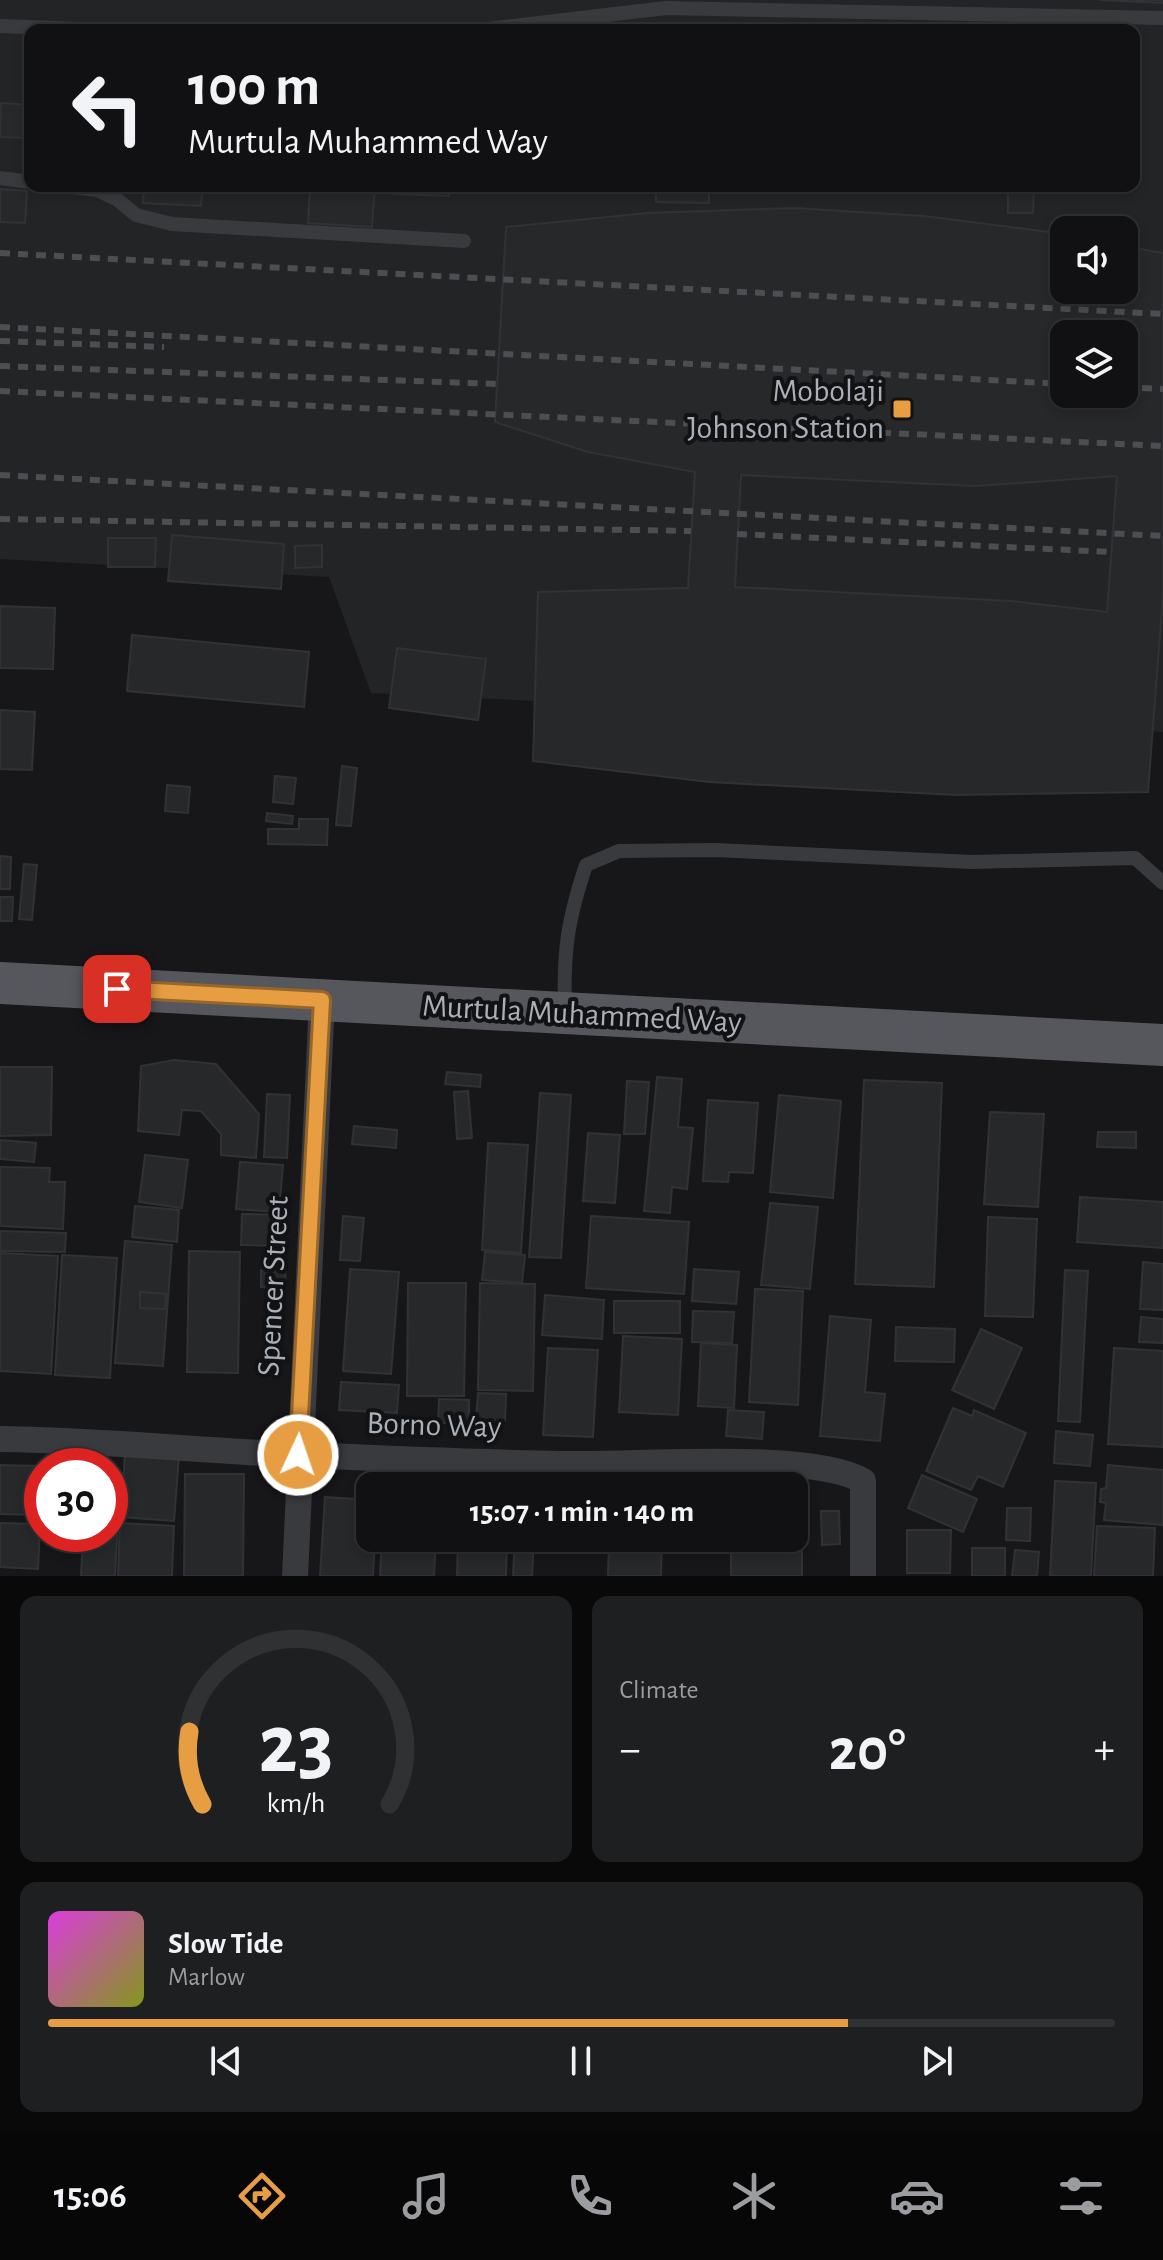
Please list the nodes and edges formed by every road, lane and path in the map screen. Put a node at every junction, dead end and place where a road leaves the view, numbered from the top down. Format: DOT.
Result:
graph roads {
  1 [pos="1163,18"];
  2 [pos="530,24"];
  3 [pos="0,26"];
  4 [pos="24,27"];
  5 [pos="0,178"];
  6 [pos="24,181"];
  7 [pos="101,192"];
  8 [pos="464,241"];
  9 [pos="1163,883"];
  10 [pos="0,983"];
  11 [pos="322,1000"];
  12 [pos="565,1013"];
  13 [pos="1163,1045"];
  14 [pos="0,1439"];
  15 [pos="298,1455"];
  16 [pos="295,1576"];
  17 [pos="863,1576"];
  1 -- 2 [label="lane"];
  3 -- 4 [label="lane"];
  5 -- 6 [label="lane"];
  7 -- 8 [label="lane"];
  9 -- 12 [label="lane"];
  10 -- 11 [label="main road, Murtula Muhammed Way"];
  11 -- 12 [label="main road, Murtula Muhammed Way"];
  11 -- 15 [label="street, Spencer Street"];
  12 -- 13 [label="main road, Murtula Muhammed Way"];
  14 -- 15 [label="street, Borno Way"];
  15 -- 16 [label="street, Spencer Street"];
  15 -- 17 [label="street, Borno Way"];
}
